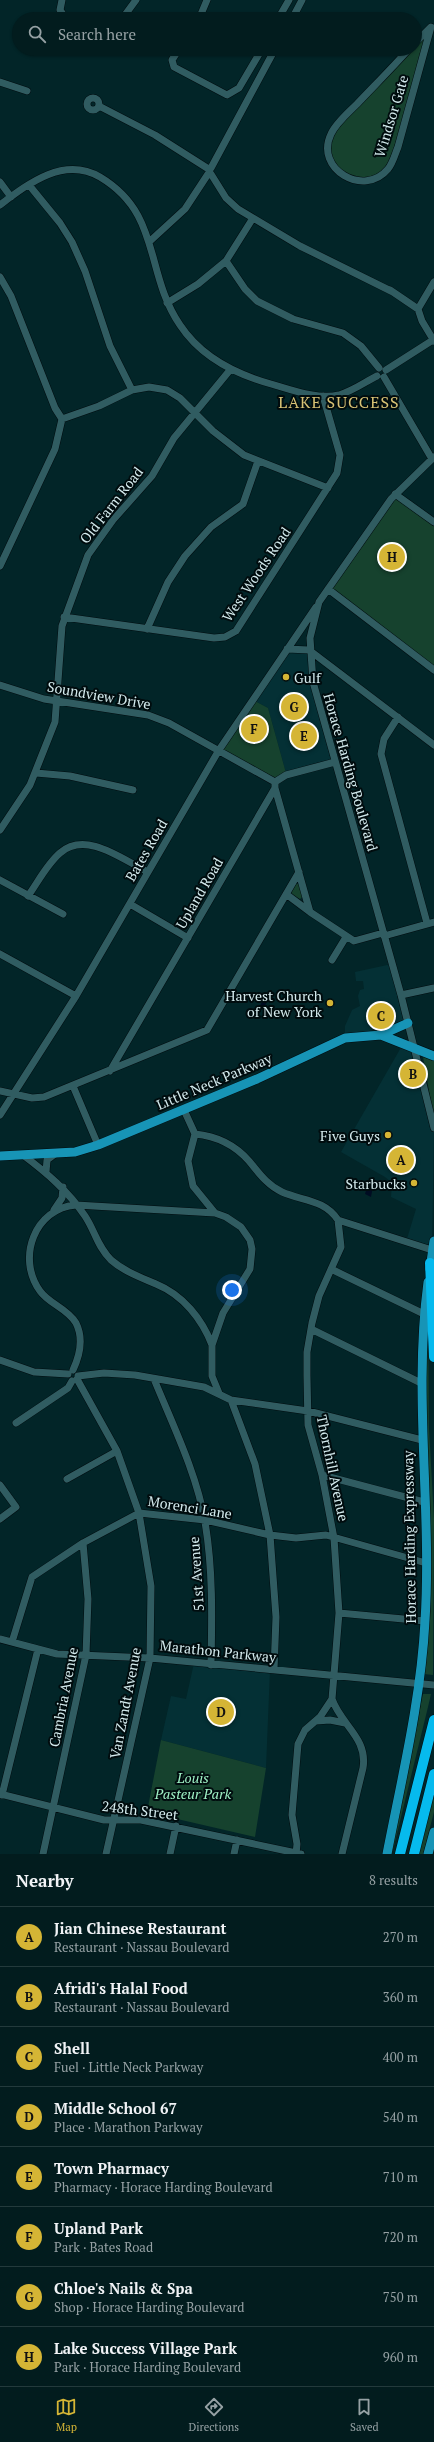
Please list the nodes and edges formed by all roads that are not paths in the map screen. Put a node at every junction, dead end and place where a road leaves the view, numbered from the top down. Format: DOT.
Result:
graph roads {
  1 [pos="62,0"];
  2 [pos="136,0"];
  3 [pos="207,0"];
  4 [pos="289,0"];
  5 [pos="302,0"];
  6 [pos="61,12"];
  7 [pos="127,12"];
  8 [pos="202,12"];
  9 [pos="282,12"];
  10 [pos="296,12"];
  11 [pos="432,25"];
  12 [pos="422,36"];
  13 [pos="176,56"];
  14 [pos="258,56"];
  15 [pos="271,56"];
  16 [pos="402,56"];
  17 [pos="0,82"];
  18 [pos="27,92"];
  19 [pos="99,106"];
  20 [pos="209,171"];
  21 [pos="0,182"];
  22 [pos="29,185"];
  23 [pos="11,197"];
  24 [pos="0,205"];
  25 [pos="253,218"];
  26 [pos="149,242"];
  27 [pos="235,247"];
  28 [pos="226,261"];
  29 [pos="233,272"];
  30 [pos="0,277"];
  31 [pos="434,282"];
  32 [pos="167,303"];
  33 [pos="418,309"];
  34 [pos="434,340"];
  35 [pos="230,370"];
  36 [pos="381,373"];
  37 [pos="132,390"];
  38 [pos="322,396"];
  39 [pos="194,412"];
  40 [pos="62,419"];
  41 [pos="433,458"];
  42 [pos="258,461"];
  43 [pos="328,488"];
  44 [pos="395,494"];
  45 [pos="434,522"];
  46 [pos="0,566"];
  47 [pos="328,589"];
  48 [pos="319,602"];
  49 [pos="64,617"];
  50 [pos="147,629"];
  51 [pos="287,649"];
  52 [pos="310,650"];
  53 [pos="434,670"];
  54 [pos="0,685"];
  55 [pos="57,700"];
  56 [pos="398,717"];
  57 [pos="434,745"];
  58 [pos="219,750"];
  59 [pos="335,762"];
  60 [pos="36,773"];
  61 [pos="275,785"];
  62 [pos="133,790"];
  63 [pos="0,830"];
  64 [pos="148,872"];
  65 [pos="299,872"];
  66 [pos="0,880"];
  67 [pos="286,894"];
  68 [pos="28,896"];
  69 [pos="130,904"];
  70 [pos="310,912"];
  71 [pos="63,914"];
  72 [pos="431,922"];
  73 [pos="384,935"];
  74 [pos="346,937"];
  75 [pos="188,938"];
  76 [pos="0,954"];
  77 [pos="332,960"];
  78 [pos="434,988"];
  79 [pos="401,995"];
  80 [pos="76,996"];
  81 [pos="408,1023"];
  82 [pos="381,1035"];
  83 [pos="415,1048"];
  84 [pos="434,1056"];
  85 [pos="110,1071"];
  86 [pos="74,1086"];
  87 [pos="0,1091"];
  88 [pos="14,1094"];
  89 [pos="184,1110"];
  90 [pos="0,1115"];
  91 [pos="434,1128"];
  92 [pos="195,1134"];
  93 [pos="98,1145"];
  94 [pos="55,1154"];
  95 [pos="23,1155"];
  96 [pos="0,1156"];
  97 [pos="46,1172"];
  98 [pos="63,1187"];
  99 [pos="203,1201"];
  100 [pos="76,1205"];
  101 [pos="96,1206"];
  102 [pos="51,1212"];
  103 [pos="198,1212"];
  104 [pos="215,1213"];
  105 [pos="86,1218"];
  106 [pos="338,1220"];
  107 [pos="433,1245"];
  108 [pos="430,1263"];
  109 [pos="331,1269"];
  110 [pos="424,1314"];
  111 [pos="217,1327"];
  112 [pos="204,1328"];
  113 [pos="311,1328"];
  114 [pos="212,1345"];
  115 [pos="434,1357"];
  116 [pos="0,1360"];
  117 [pos="74,1376"];
  118 [pos="212,1376"];
  119 [pos="154,1379"];
  120 [pos="168,1382"];
  121 [pos="421,1383"];
  122 [pos="204,1387"];
  123 [pos="219,1393"];
  124 [pos="160,1394"];
  125 [pos="231,1400"];
  126 [pos="245,1402"];
  127 [pos="308,1411"];
  128 [pos="237,1416"];
  129 [pos="16,1422"];
  130 [pos="422,1440"];
  131 [pos="117,1451"];
  132 [pos="322,1476"];
  133 [pos="67,1479"];
  134 [pos="0,1485"];
  135 [pos="424,1502"];
  136 [pos="139,1513"];
  137 [pos="0,1519"];
  138 [pos="205,1520"];
  139 [pos="270,1535"];
  140 [pos="334,1538"];
  141 [pos="83,1543"];
  142 [pos="426,1562"];
  143 [pos="339,1612"];
  144 [pos="425,1621"];
  145 [pos="0,1639"];
  146 [pos="12,1642"];
  147 [pos="38,1649"];
  148 [pos="86,1655"];
  149 [pos="150,1658"];
  150 [pos="211,1665"];
  151 [pos="274,1670"];
  152 [pos="334,1676"];
  153 [pos="427,1685"];
  154 [pos="332,1699"];
  155 [pos="434,1720"];
  156 [pos="315,1722"];
  157 [pos="345,1724"];
  158 [pos="434,1774"];
  159 [pos="1,1794"];
  160 [pos="53,1807"];
  161 [pos="114,1820"];
  162 [pos="176,1826"];
  163 [pos="434,1832"];
  164 [pos="237,1840"];
  165 [pos="43,1854"];
  166 [pos="106,1854"];
  167 [pos="170,1854"];
  168 [pos="234,1854"];
  169 [pos="298,1854"];
  170 [pos="342,1854"];
  171 [pos="387,1854"];
  172 [pos="400,1854"];
  173 [pos="414,1854"];
  174 [pos="428,1854"];
  1 -- 6 [label="street"];
  2 -- 7 [label="street"];
  3 -- 8 [label="street"];
  4 -- 9 [label="street"];
  5 -- 10 [label="street"];
  11 -- 12 [label="street, Windsor Gate"];
  11 -- 16 [label="street, Windsor Gate"];
  13 -- 14 [label="street"];
  15 -- 20 [label="street"];
  17 -- 18 [label="street"];
  19 -- 20 [label="street"];
  20 -- 25 [label="street"];
  20 -- 26 [label="street"];
  21 -- 23 [label="street"];
  22 -- 23 [label="street"];
  22 -- 26 [label="street"];
  22 -- 37 [label="street"];
  23 -- 24 [label="street"];
  25 -- 27 [label="street"];
  25 -- 33 [label="street"];
  26 -- 32 [label="street"];
  27 -- 28 [label="street"];
  27 -- 29 [label="street"];
  28 -- 29 [label="street"];
  28 -- 32 [label="street"];
  29 -- 36 [label="street"];
  30 -- 40 [label="street"];
  31 -- 33 [label="street"];
  32 -- 35 [label="street"];
  33 -- 34 [label="street"];
  34 -- 36 [label="street"];
  35 -- 38 [label="street"];
  35 -- 39 [label="street, Old Farm Road"];
  36 -- 38 [label="street"];
  36 -- 41 [label="street"];
  37 -- 39 [label="street"];
  37 -- 40 [label="street"];
  38 -- 43 [label="street, West Woods Road"];
  39 -- 42 [label="street"];
  39 -- 49 [label="street, Old Farm Road"];
  40 -- 46 [label="street"];
  41 -- 44 [label="street, Horace Harding Boulevard"];
  42 -- 43 [label="street"];
  42 -- 50 [label="street"];
  43 -- 50 [label="street, West Woods Road"];
  44 -- 45 [label="street"];
  44 -- 47 [label="street, Horace Harding Boulevard"];
  47 -- 48 [label="street, Horace Harding Boulevard"];
  47 -- 53 [label="street"];
  48 -- 51 [label="street, Bates Road"];
  48 -- 52 [label="street, Horace Harding Boulevard"];
  49 -- 50 [label="street, West Woods Road"];
  49 -- 55 [label="street, Old Farm Road"];
  51 -- 52 [label="street"];
  51 -- 58 [label="street, Bates Road"];
  52 -- 56 [label="street"];
  52 -- 59 [label="street, Horace Harding Boulevard"];
  54 -- 55 [label="street, Soundview Drive"];
  55 -- 58 [label="street, Soundview Drive"];
  55 -- 60 [label="street, Old Farm Road"];
  56 -- 57 [label="street"];
  56 -- 72 [label="street"];
  58 -- 61 [label="street, Soundview Drive"];
  58 -- 64 [label="street, Bates Road"];
  59 -- 61 [label="street"];
  59 -- 73 [label="street, Horace Harding Boulevard"];
  60 -- 62 [label="street"];
  60 -- 63 [label="street, Old Farm Road"];
  61 -- 65 [label="street"];
  61 -- 75 [label="street, Upland Road"];
  64 -- 68 [label="street"];
  64 -- 69 [label="street, Bates Road"];
  65 -- 67 [label="street"];
  65 -- 70 [label="street"];
  66 -- 68 [label="street"];
  67 -- 70 [label="street"];
  67 -- 85 [label="street"];
  68 -- 71 [label="street"];
  69 -- 75 [label="street"];
  69 -- 80 [label="street, Bates Road"];
  70 -- 74 [label="street"];
  72 -- 73 [label="street"];
  73 -- 74 [label="street"];
  73 -- 79 [label="street, Horace Harding Boulevard"];
  74 -- 77 [label="street"];
  75 -- 85 [label="street, Upland Road"];
  76 -- 80 [label="street"];
  78 -- 79 [label="street"];
  79 -- 81 [label="street, Horace Harding Boulevard"];
  80 -- 88 [label="street, Bates Road"];
  81 -- 82 [label="main road"];
  81 -- 83 [label="street, Horace Harding Boulevard"];
  82 -- 83 [label="main road, Little Neck Parkway"];
  82 -- 89 [label="main road, Little Neck Parkway"];
  83 -- 84 [label="main road, Little Neck Parkway"];
  83 -- 91 [label="street, Horace Harding Boulevard"];
  85 -- 86 [label="street"];
  86 -- 88 [label="street"];
  86 -- 93 [label="street"];
  87 -- 88 [label="street"];
  88 -- 90 [label="street, Bates Road"];
  89 -- 92 [label="street"];
  89 -- 93 [label="main road, Little Neck Parkway"];
  92 -- 99 [label="street"];
  92 -- 106 [label="street"];
  93 -- 94 [label="main road, Little Neck Parkway"];
  94 -- 95 [label="main road, Little Neck Parkway"];
  94 -- 97 [label="street"];
  95 -- 96 [label="main road, Little Neck Parkway"];
  95 -- 97 [label="street"];
  97 -- 98 [label="street"];
  98 -- 100 [label="street"];
  98 -- 102 [label="street"];
  99 -- 103 [label="street"];
  99 -- 104 [label="street"];
  100 -- 101 [label="street"];
  100 -- 102 [label="street"];
  100 -- 105 [label="street"];
  101 -- 103 [label="street"];
  101 -- 105 [label="street"];
  102 -- 117 [label="street"];
  103 -- 104 [label="street"];
  104 -- 111 [label="street"];
  105 -- 112 [label="street"];
  106 -- 107 [label="street"];
  106 -- 109 [label="street, Thornhill Avenue"];
  107 -- 108 [label="main road, Horace Harding Expressway"];
  108 -- 110 [label="main road, Horace Harding Expressway"];
  108 -- 115 [label="highway"];
  109 -- 110 [label="street"];
  109 -- 113 [label="street, Thornhill Avenue"];
  110 -- 121 [label="main road, Horace Harding Expressway"];
  111 -- 112 [label="street"];
  111 -- 114 [label="street"];
  112 -- 114 [label="street"];
  113 -- 121 [label="street"];
  113 -- 127 [label="street, Thornhill Avenue"];
  114 -- 118 [label="street"];
  116 -- 117 [label="street"];
  117 -- 119 [label="street"];
  117 -- 129 [label="street"];
  117 -- 131 [label="street, Van Zandt Avenue"];
  118 -- 122 [label="street"];
  118 -- 123 [label="street"];
  119 -- 120 [label="street"];
  119 -- 124 [label="street, 51st Avenue"];
  120 -- 122 [label="street"];
  120 -- 124 [label="street"];
  121 -- 130 [label="main road, Horace Harding Expressway"];
  122 -- 123 [label="street"];
  123 -- 125 [label="street"];
  124 -- 138 [label="street, 51st Avenue"];
  125 -- 126 [label="street"];
  125 -- 128 [label="street"];
  126 -- 127 [label="street"];
  126 -- 128 [label="street"];
  127 -- 130 [label="street"];
  127 -- 132 [label="street, Thornhill Avenue"];
  128 -- 139 [label="street"];
  130 -- 135 [label="main road, Horace Harding Expressway"];
  131 -- 133 [label="street"];
  131 -- 136 [label="street, Van Zandt Avenue"];
  132 -- 135 [label="street"];
  132 -- 140 [label="street, Thornhill Avenue"];
  134 -- 137 [label="street"];
  135 -- 142 [label="main road, Horace Harding Expressway"];
  136 -- 138 [label="street, Morenci Lane"];
  136 -- 141 [label="street, Morenci Lane"];
  136 -- 149 [label="street, Van Zandt Avenue"];
  138 -- 139 [label="street, Morenci Lane"];
  138 -- 150 [label="street, 51st Avenue"];
  139 -- 140 [label="street, Morenci Lane"];
  139 -- 151 [label="street"];
  140 -- 142 [label="street, Morenci Lane"];
  140 -- 143 [label="street, Thornhill Avenue"];
  141 -- 146 [label="street, Morenci Lane"];
  141 -- 148 [label="street, Cambria Avenue"];
  142 -- 144 [label="main road, Horace Harding Expressway"];
  143 -- 144 [label="street"];
  143 -- 152 [label="street, Thornhill Avenue"];
  144 -- 153 [label="main road, Horace Harding Expressway"];
  145 -- 146 [label="street, Marathon Parkway"];
  146 -- 147 [label="street, Marathon Parkway"];
  147 -- 148 [label="street, Marathon Parkway"];
  147 -- 159 [label="street"];
  148 -- 149 [label="street, Marathon Parkway"];
  148 -- 160 [label="street, Cambria Avenue"];
  149 -- 150 [label="street, Marathon Parkway"];
  149 -- 161 [label="street, Van Zandt Avenue"];
  150 -- 151 [label="street, Marathon Parkway"];
  151 -- 152 [label="street, Marathon Parkway"];
  152 -- 153 [label="street, Marathon Parkway"];
  152 -- 154 [label="street, Thornhill Avenue"];
  153 -- 171 [label="main road, Horace Harding Expressway"];
  154 -- 156 [label="street, Thornhill Avenue"];
  154 -- 157 [label="street"];
  155 -- 172 [label="highway"];
  156 -- 157 [label="street"];
  156 -- 169 [label="street, Thornhill Avenue"];
  157 -- 170 [label="street"];
  158 -- 173 [label="highway"];
  159 -- 160 [label="street, 248th Street"];
  160 -- 161 [label="street, 248th Street"];
  160 -- 165 [label="street, Cambria Avenue"];
  161 -- 162 [label="street, 248th Street"];
  161 -- 166 [label="street, Van Zandt Avenue"];
  162 -- 164 [label="street, 248th Street"];
  162 -- 167 [label="street"];
  163 -- 174 [label="main road"];
  164 -- 168 [label="street"];
  164 -- 169 [label="street, 248th Street"];
}
